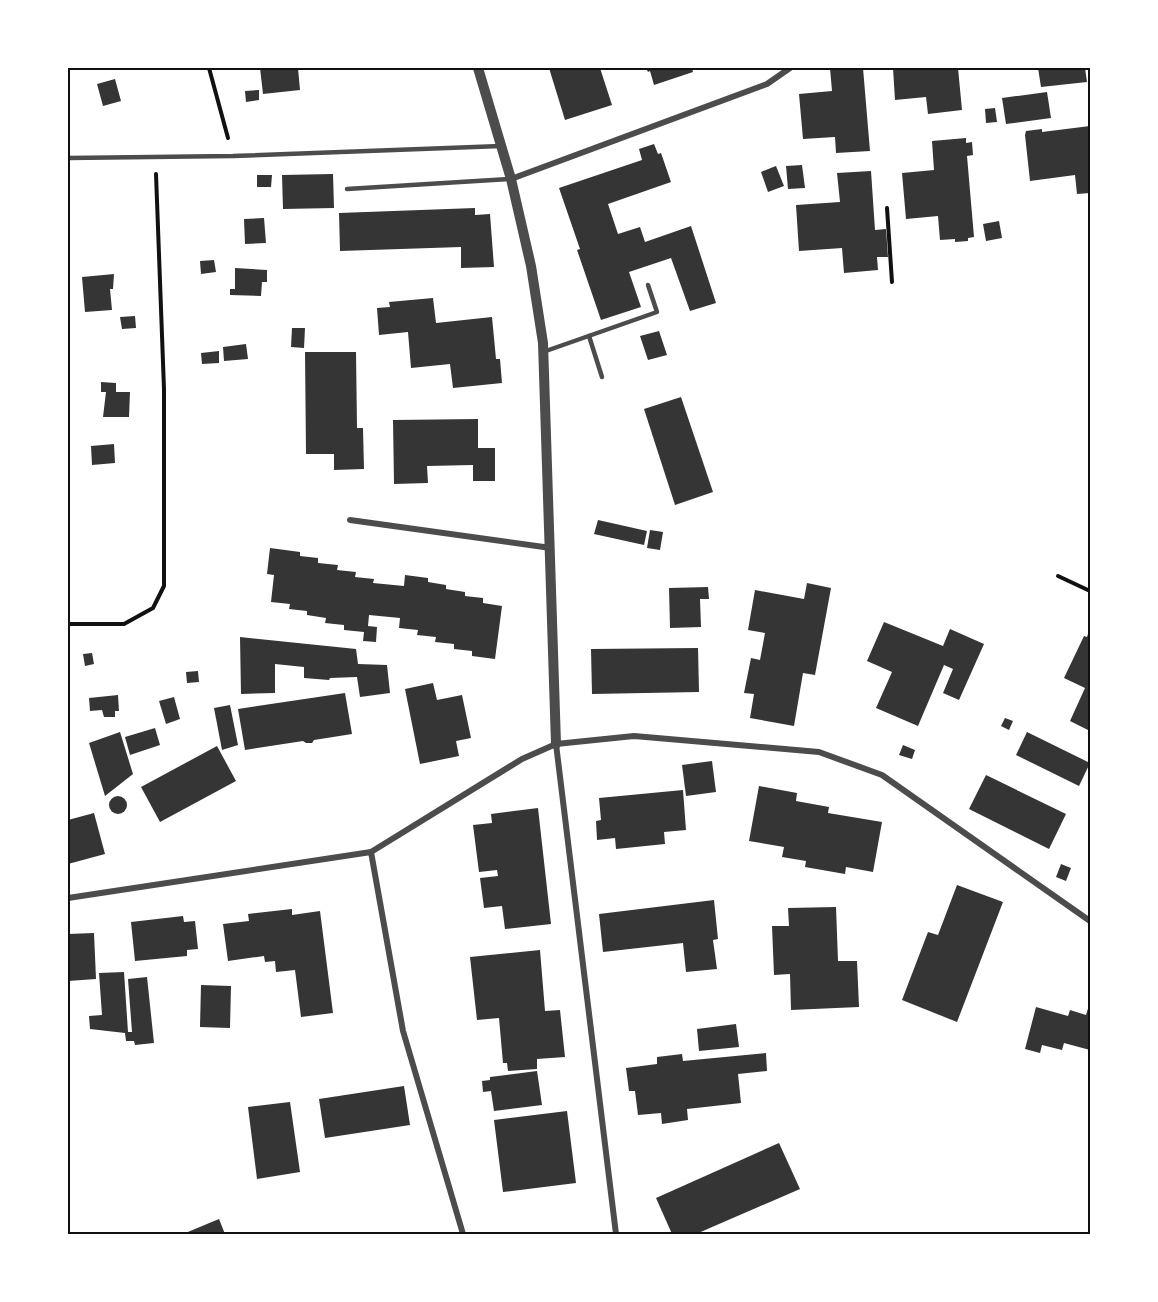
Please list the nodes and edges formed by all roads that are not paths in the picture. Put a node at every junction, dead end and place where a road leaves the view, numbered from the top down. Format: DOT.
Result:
graph roads {
  1 [pos="478,68"];
  2 [pos="790,68"];
  3 [pos="501,146"];
  4 [pos="68,158"];
  5 [pos="511,179"];
  6 [pos="347,189"];
  7 [pos="648,285"];
  8 [pos="589,336"];
  9 [pos="543,352"];
  10 [pos="602,377"];
  11 [pos="350,519"];
  12 [pos="551,548"];
  13 [pos="556,744"];
  14 [pos="370,852"];
  15 [pos="68,898"];
  16 [pos="1090,921"];
  17 [pos="463,1234"];
  18 [pos="616,1234"];
  1 -- 3 [label="street"];
  2 -- 5 [label="street"];
  3 -- 4 [label="lane"];
  3 -- 5 [label="street"];
  5 -- 6 [label="lane"];
  5 -- 9 [label="street"];
  7 -- 8 [label="lane"];
  8 -- 9 [label="lane"];
  8 -- 10 [label="lane"];
  9 -- 12 [label="street"];
  11 -- 12 [label="street"];
  12 -- 13 [label="street"];
  13 -- 14 [label="street"];
  13 -- 16 [label="street"];
  13 -- 18 [label="street"];
  14 -- 15 [label="street"];
  14 -- 17 [label="street"];
}
